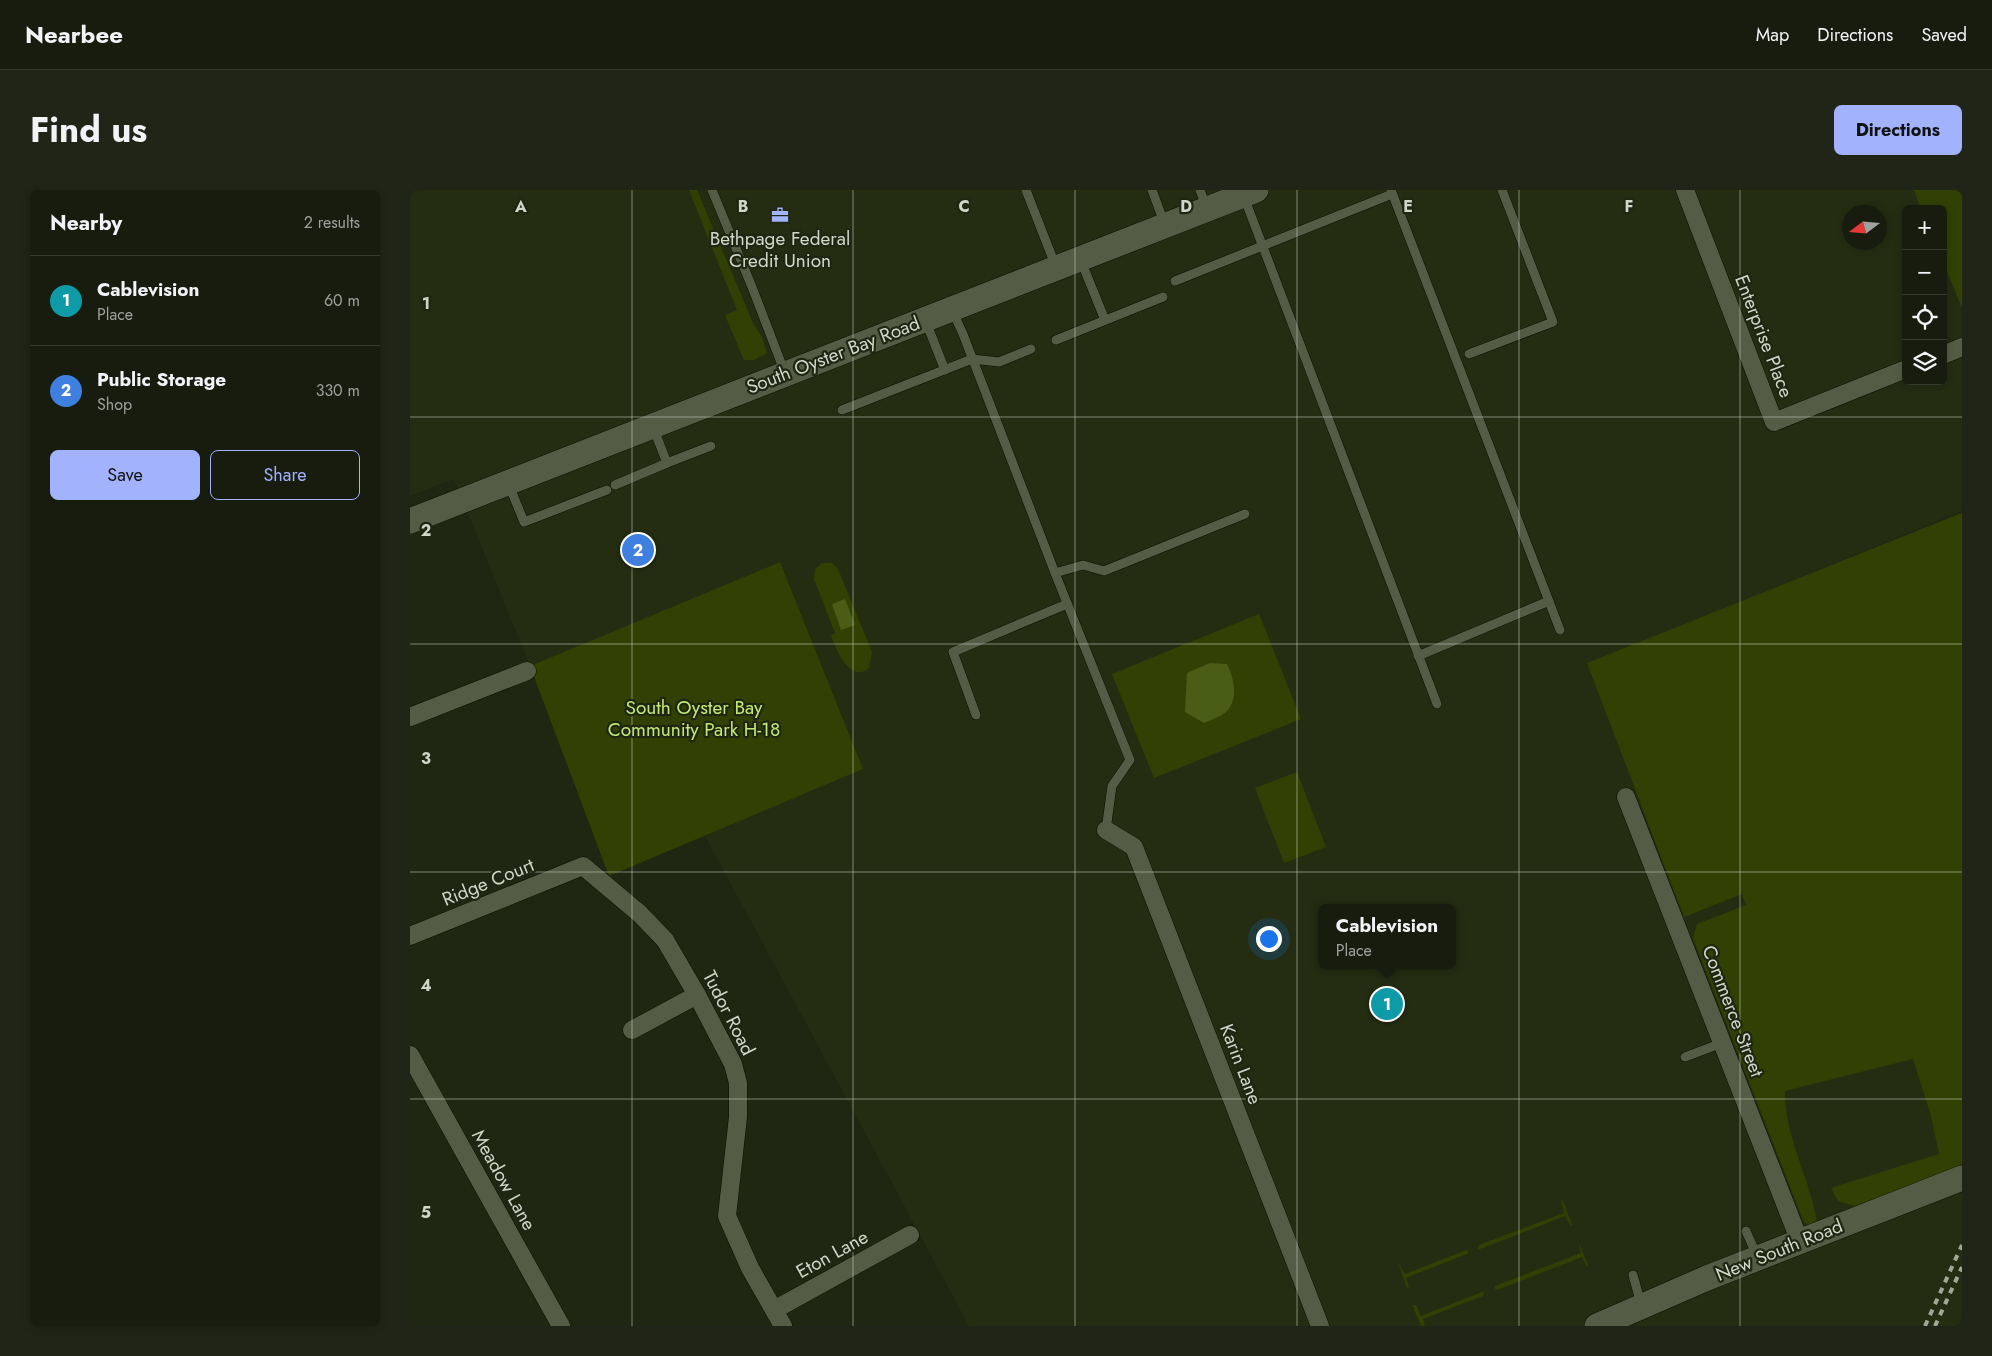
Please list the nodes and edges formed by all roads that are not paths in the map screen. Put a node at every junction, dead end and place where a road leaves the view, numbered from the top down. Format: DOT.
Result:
graph roads {
  1 [pos="712,190"];
  2 [pos="1026,190"];
  3 [pos="1152,190"];
  4 [pos="1502,190"];
  5 [pos="1685,190"];
  6 [pos="1391,192"];
  7 [pos="1249,193"];
  8 [pos="1204,199"];
  9 [pos="1165,226"];
  10 [pos="1262,246"];
  11 [pos="1080,259"];
  12 [pos="1056,268"];
  13 [pos="1175,281"];
  14 [pos="1163,297"];
  15 [pos="952,309"];
  16 [pos="925,320"];
  17 [pos="1105,320"];
  18 [pos="1056,340"];
  19 [pos="1962,347"];
  20 [pos="1032,349"];
  21 [pos="1947,353"];
  22 [pos="1469,354"];
  23 [pos="972,360"];
  24 [pos="945,370"];
  25 [pos="1902,371"];
  26 [pos="785,374"];
  27 [pos="842,410"];
  28 [pos="653,426"];
  29 [pos="711,446"];
  30 [pos="667,463"];
  31 [pos="508,482"];
  32 [pos="1245,514"];
  33 [pos="410,521"];
  34 [pos="1055,573"];
  35 [pos="1549,601"];
  36 [pos="1067,604"];
  37 [pos="1560,630"];
  38 [pos="1418,656"];
  39 [pos="527,671"];
  40 [pos="1437,704"];
  41 [pos="976,715"];
  42 [pos="410,717"];
  43 [pos="1626,796"];
  44 [pos="1106,830"];
  45 [pos="583,866"];
  46 [pos="410,936"];
  47 [pos="697,995"];
  48 [pos="632,1030"];
  49 [pos="1722,1044"];
  50 [pos="410,1055"];
  51 [pos="1685,1057"];
  52 [pos="1962,1178"];
  53 [pos="1746,1231"];
  54 [pos="910,1234"];
  55 [pos="1800,1242"];
  56 [pos="1758,1258"];
  57 [pos="1633,1276"];
  58 [pos="1642,1306"];
  59 [pos="774,1310"];
  60 [pos="561,1326"];
  61 [pos="783,1326"];
  62 [pos="1320,1326"];
  63 [pos="1597,1326"];
  1 -- 26 [label="lane"];
  2 -- 12 [label="lane"];
  3 -- 9 [label="lane"];
  4 -- 22 [label="lane"];
  5 -- 25 [label="street, Enterprise Place"];
  6 -- 10 [label="lane"];
  6 -- 35 [label="lane"];
  7 -- 8 [label="main road, South Oyster Bay Road"];
  7 -- 10 [label="lane"];
  8 -- 9 [label="main road, South Oyster Bay Road"];
  9 -- 11 [label="main road, South Oyster Bay Road"];
  10 -- 13 [label="lane"];
  10 -- 38 [label="lane"];
  11 -- 12 [label="main road, South Oyster Bay Road"];
  11 -- 17 [label="lane"];
  12 -- 15 [label="main road, South Oyster Bay Road"];
  14 -- 17 [label="lane"];
  15 -- 16 [label="main road, South Oyster Bay Road"];
  15 -- 23 [label="lane"];
  16 -- 24 [label="lane"];
  16 -- 26 [label="main road, South Oyster Bay Road"];
  17 -- 18 [label="lane"];
  19 -- 21 [label="street"];
  20 -- 23 [label="lane"];
  23 -- 24 [label="lane"];
  23 -- 34 [label="lane"];
  24 -- 27 [label="lane"];
  26 -- 28 [label="main road, South Oyster Bay Road"];
  28 -- 30 [label="lane"];
  28 -- 31 [label="main road, South Oyster Bay Road"];
  29 -- 30 [label="lane"];
  30 -- 31 [label="lane"];
  31 -- 33 [label="main road, South Oyster Bay Road"];
  32 -- 34 [label="lane"];
  34 -- 36 [label="lane"];
  35 -- 37 [label="lane"];
  35 -- 38 [label="lane"];
  36 -- 41 [label="lane"];
  36 -- 44 [label="lane"];
  38 -- 40 [label="lane"];
  39 -- 42 [label="street"];
  43 -- 49 [label="street, Commerce Street"];
  44 -- 62 [label="street, Karin Lane"];
  45 -- 46 [label="street, Ridge Court"];
  45 -- 47 [label="street, Tudor Road"];
  47 -- 48 [label="street"];
  47 -- 59 [label="street, Tudor Road"];
  49 -- 51 [label="lane"];
  49 -- 55 [label="street, Commerce Street"];
  50 -- 60 [label="street, Meadow Lane"];
  52 -- 55 [label="main road, New South Road"];
  53 -- 56 [label="lane"];
  54 -- 59 [label="street, Eton Lane"];
  55 -- 56 [label="main road, New South Road"];
  56 -- 58 [label="main road, New South Road"];
  57 -- 58 [label="lane"];
  58 -- 63 [label="main road, New South Road"];
  59 -- 61 [label="street, Tudor Road"];
}
